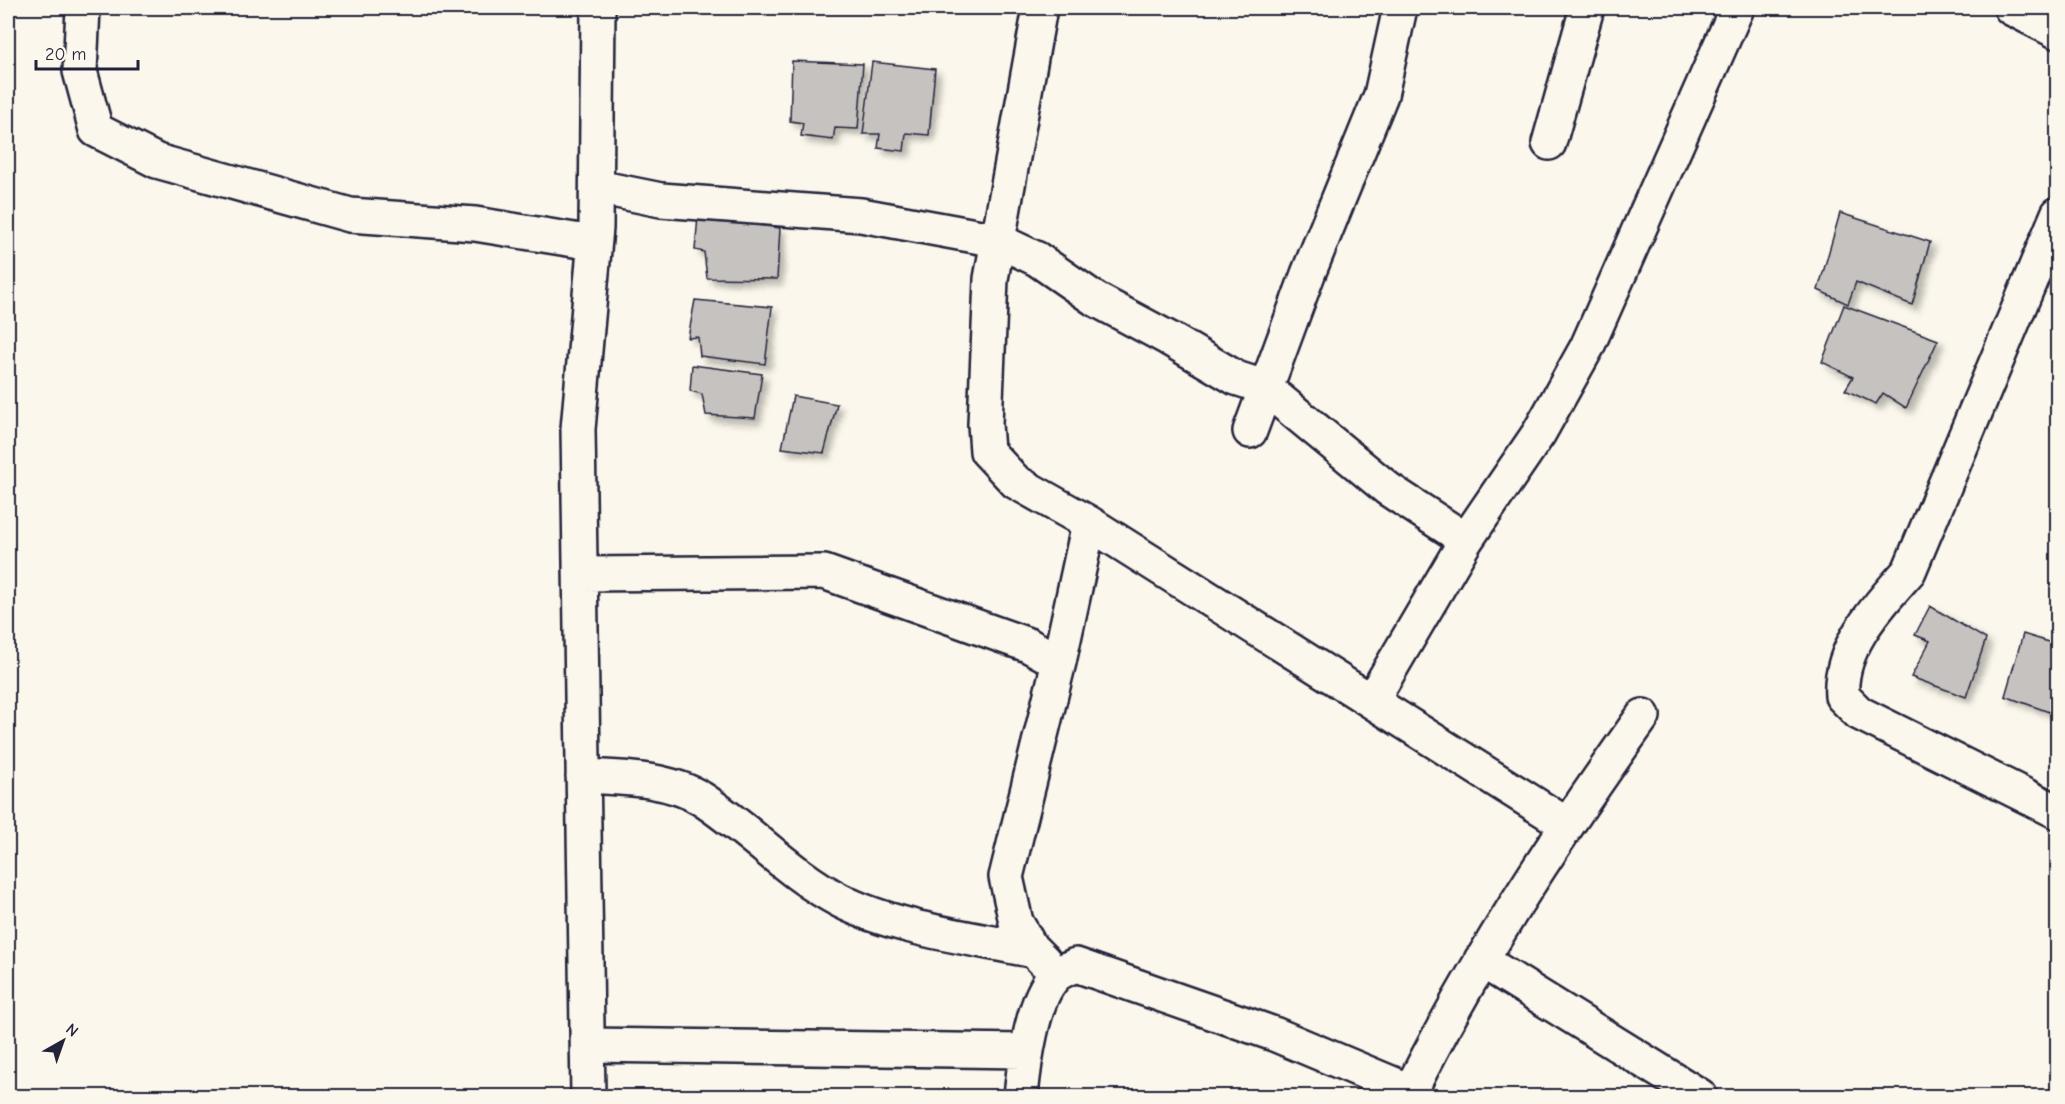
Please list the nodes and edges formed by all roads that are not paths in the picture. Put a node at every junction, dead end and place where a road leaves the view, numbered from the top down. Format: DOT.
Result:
graph roads {
  1 [pos="83,8"];
  2 [pos="598,8"];
  3 [pos="1040,8"];
  4 [pos="1400,8"];
  5 [pos="1587,8"];
  6 [pos="1737,8"];
  7 [pos="2011,8"];
  8 [pos="2058,32"];
  9 [pos="1550,143"];
  10 [pos="597,187"];
  11 [pos="2058,214"];
  12 [pos="997,240"];
  13 [pos="593,243"];
  14 [pos="1264,387"];
  15 [pos="1250,431"];
  16 [pos="1089,523"];
  17 [pos="1466,540"];
  18 [pos="582,574"];
  19 [pos="1059,662"];
  20 [pos="1372,700"];
  21 [pos="1643,717"];
  22 [pos="582,776"];
  23 [pos="2058,812"];
  24 [pos="1566,824"];
  25 [pos="1034,951"];
  26 [pos="1481,960"];
  27 [pos="1057,974"];
  28 [pos="588,1045"];
  29 [pos="1026,1052"];
  30 [pos="1409,1094"];
  31 [pos="588,1096"];
  32 [pos="1021,1096"];
  33 [pos="1700,1096"];
  1 -- 13 [label="street"];
  2 -- 10 [label="street"];
  3 -- 12 [label="street"];
  4 -- 14 [label="street"];
  5 -- 9 [label="street"];
  6 -- 17 [label="street"];
  7 -- 8 [label="street"];
  10 -- 12 [label="street"];
  10 -- 13 [label="street"];
  11 -- 23 [label="street"];
  12 -- 14 [label="street"];
  12 -- 16 [label="street"];
  13 -- 18 [label="street"];
  14 -- 15 [label="street"];
  14 -- 17 [label="street"];
  16 -- 19 [label="street"];
  16 -- 20 [label="street"];
  17 -- 20 [label="street"];
  18 -- 19 [label="street"];
  18 -- 22 [label="street"];
  19 -- 25 [label="street"];
  20 -- 24 [label="street"];
  21 -- 24 [label="street"];
  22 -- 25 [label="street"];
  22 -- 28 [label="street"];
  24 -- 26 [label="street"];
  25 -- 27 [label="street"];
  26 -- 30 [label="street"];
  26 -- 33 [label="street"];
  27 -- 29 [label="street"];
  27 -- 30 [label="street"];
  28 -- 29 [label="street"];
  28 -- 31 [label="street"];
  29 -- 32 [label="street"];
}
